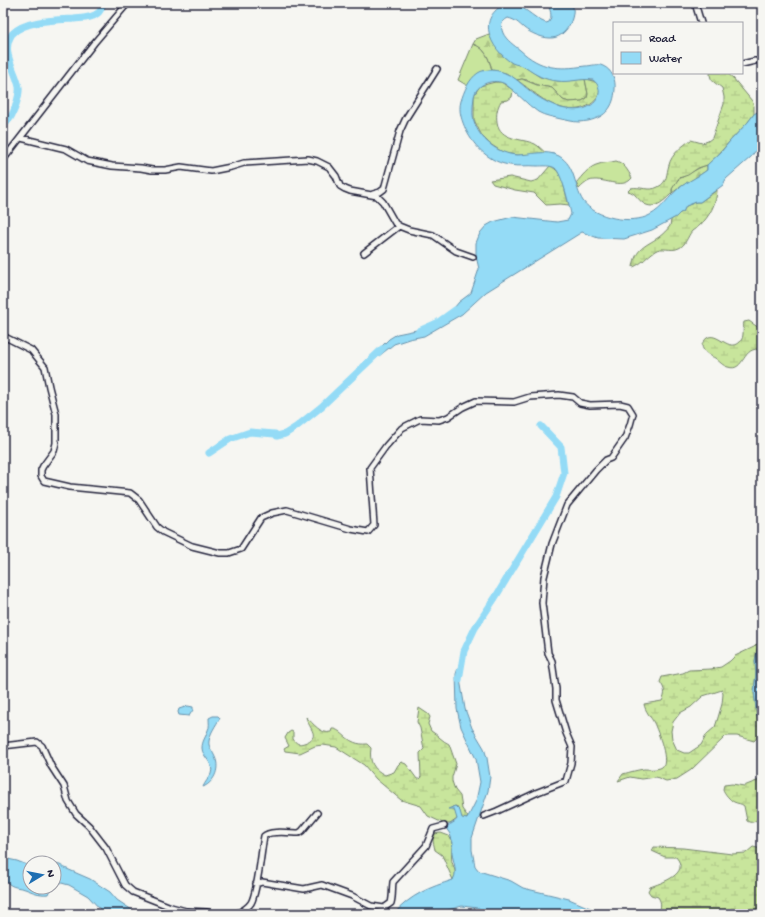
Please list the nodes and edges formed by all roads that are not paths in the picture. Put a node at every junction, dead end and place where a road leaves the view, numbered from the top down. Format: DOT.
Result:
graph roads {
  1 [pos="128,3"];
  2 [pos="695,3"];
  3 [pos="701,22"];
  4 [pos="755,61"];
  5 [pos="743,64"];
  6 [pos="436,69"];
  7 [pos="21,138"];
  8 [pos="3,160"];
  9 [pos="372,194"];
  10 [pos="399,226"];
  11 [pos="364,253"];
  12 [pos="473,257"];
  13 [pos="3,336"];
  14 [pos="3,746"];
  15 [pos="317,813"];
  16 [pos="484,816"];
  17 [pos="444,826"];
  18 [pos="256,884"];
  19 [pos="190,913"];
  20 [pos="216,914"];
  21 [pos="236,914"];
  1 -- 7 [label="street"];
  2 -- 3 [label="street"];
  4 -- 5 [label="street"];
  6 -- 9 [label="street"];
  7 -- 8 [label="street"];
  7 -- 9 [label="street"];
  9 -- 10 [label="street"];
  10 -- 11 [label="street"];
  10 -- 12 [label="street"];
  13 -- 16 [label="street"];
  14 -- 19 [label="street"];
  15 -- 18 [label="street"];
  17 -- 18 [label="street"];
  18 -- 21 [label="street"];
  19 -- 20 [label="street"];
}
